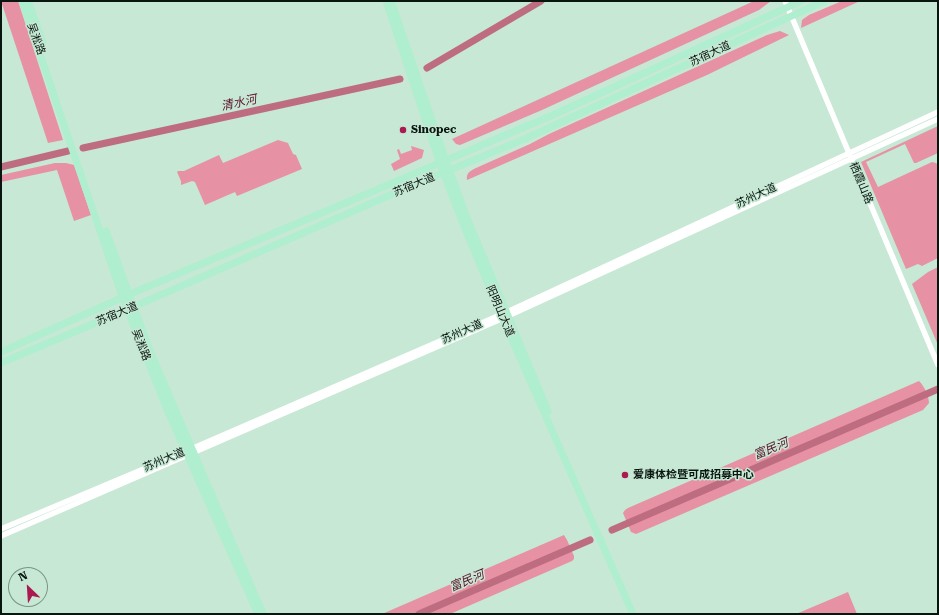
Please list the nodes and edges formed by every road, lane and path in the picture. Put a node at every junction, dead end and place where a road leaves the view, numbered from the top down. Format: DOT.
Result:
graph roads {
  1 [pos="22,1"];
  2 [pos="28,1"];
  3 [pos="386,1"];
  4 [pos="391,1"];
  5 [pos="801,1"];
  6 [pos="824,1"];
  7 [pos="786,4"];
  8 [pos="791,17"];
  9 [pos="938,112"];
  10 [pos="938,119"];
  11 [pos="850,156"];
  12 [pos="443,163"];
  13 [pos="446,172"];
  14 [pos="126,296"];
  15 [pos="130,308"];
  16 [pos="505,316"];
  17 [pos="1,352"];
  18 [pos="1,363"];
  19 [pos="938,365"];
  20 [pos="190,452"];
  21 [pos="1,529"];
  22 [pos="1,536"];
  23 [pos="258,614"];
  24 [pos="263,614"];
  25 [pos="633,614"];
  26 [pos="638,614"];
  1 -- 14 [label="main road, 吴淞路"];
  2 -- 14 [label="main road, 吴淞路"];
  3 -- 12 [label="main road, 阳明山大道"];
  4 -- 12 [label="main road, 阳明山大道"];
  5 -- 7 [label="main road, 苏宿大道"];
  6 -- 8 [label="main road, 苏宿大道"];
  7 -- 8 [label="street, 栖霞山路"];
  7 -- 12 [label="main road, 苏宿大道"];
  8 -- 11 [label="street, 栖霞山路"];
  8 -- 13 [label="main road, 苏宿大道"];
  9 -- 11 [label="street, 苏州大道"];
  10 -- 11 [label="street, 苏州大道"];
  11 -- 16 [label="street, 苏州大道"];
  11 -- 19 [label="street, 栖霞山路"];
  12 -- 13 [label="main road, 阳明山大道"];
  12 -- 14 [label="main road, 苏宿大道"];
  13 -- 15 [label="main road, 苏宿大道"];
  13 -- 16 [label="main road, 阳明山大道"];
  14 -- 15 [label="main road, 吴淞路"];
  14 -- 17 [label="main road, 苏宿大道"];
  15 -- 18 [label="main road, 苏宿大道"];
  15 -- 20 [label="main road, 吴淞路"];
  16 -- 20 [label="street, 苏州大道"];
  16 -- 25 [label="main road, 阳明山大道"];
  16 -- 26 [label="main road, 阳明山大道"];
  20 -- 21 [label="street, 苏州大道"];
  20 -- 22 [label="street, 苏州大道"];
  20 -- 23 [label="main road, 吴淞路"];
  20 -- 24 [label="main road, 吴淞路"];
}
